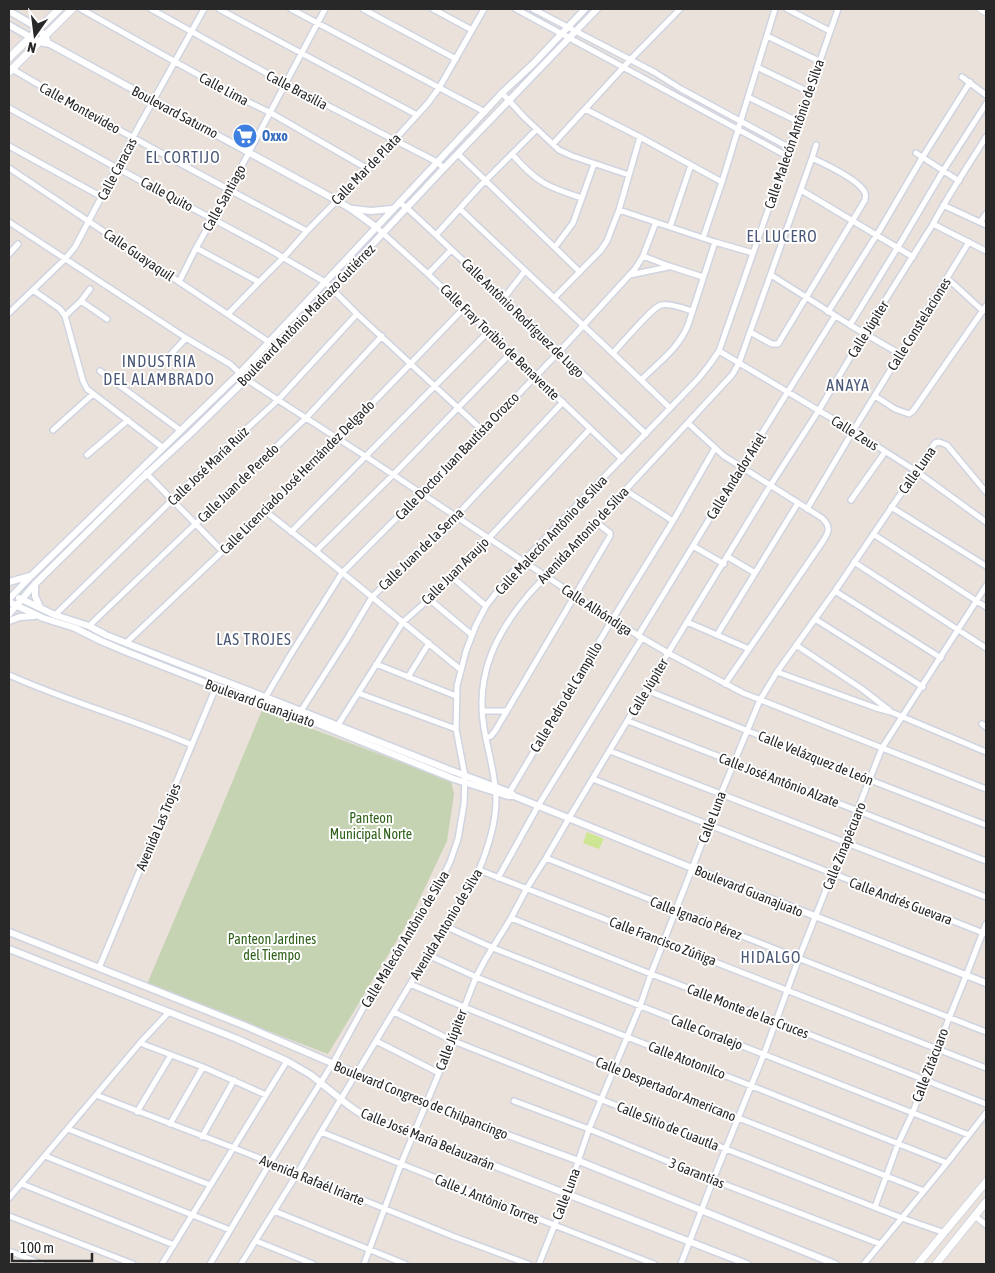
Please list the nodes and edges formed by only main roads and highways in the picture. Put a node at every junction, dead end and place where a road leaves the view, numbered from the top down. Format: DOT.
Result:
graph roads {
  1 [pos="58,9"];
  2 [pos="72,9"];
  3 [pos="981,9"];
  4 [pos="986,12"];
  5 [pos="9,58"];
  6 [pos="10,70"];
  7 [pos="986,1182"];
  8 [pos="986,1202"];
  9 [pos="918,1264"];
  10 [pos="936,1264"];
  1 -- 5 [label="main road"];
  2 -- 6 [label="main road"];
  3 -- 4 [label="main road"];
  7 -- 9 [label="main road"];
  8 -- 10 [label="main road"];
}
